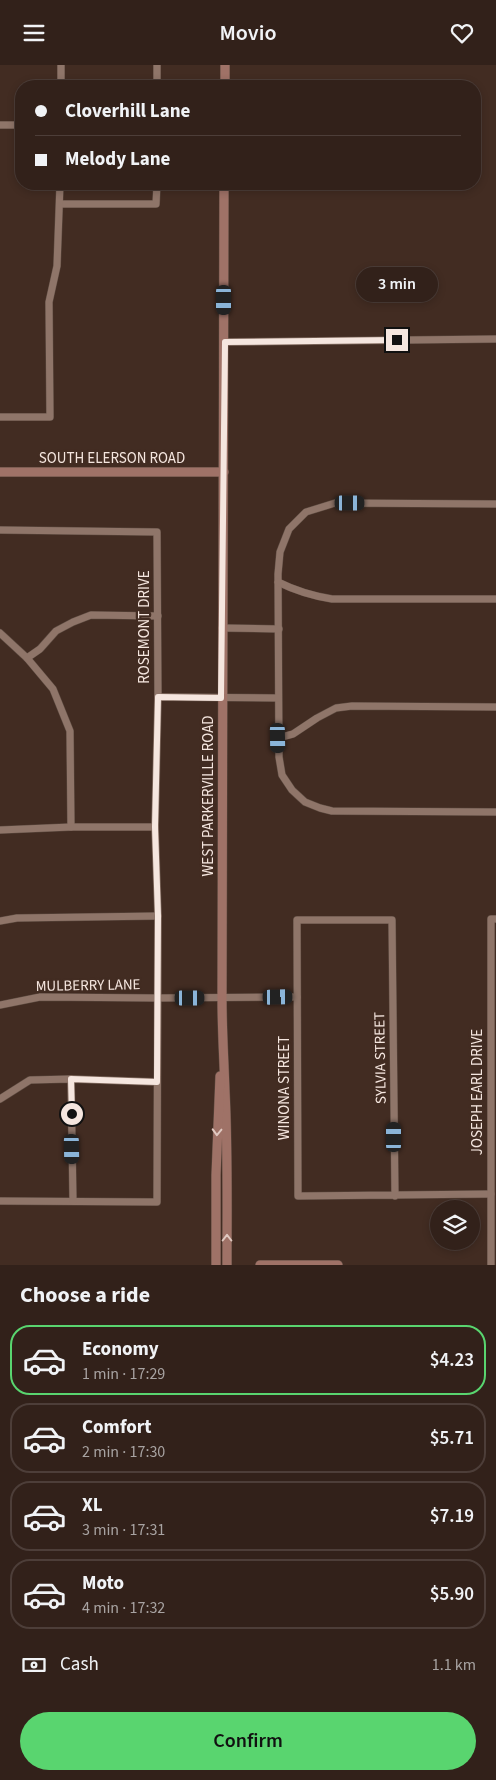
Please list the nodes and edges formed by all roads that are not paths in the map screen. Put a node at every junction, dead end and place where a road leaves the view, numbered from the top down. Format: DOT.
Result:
graph roads {
  1 [pos="61,65"];
  2 [pos="158,65"];
  3 [pos="225,65"];
  4 [pos="61,80"];
  5 [pos="158,80"];
  6 [pos="225,80"];
  7 [pos="0,125"];
  8 [pos="15,125"];
  9 [pos="60,190"];
  10 [pos="157,190"];
  11 [pos="224,190"];
  12 [pos="60,204"];
  13 [pos="496,339"];
  14 [pos="225,342"];
  15 [pos="0,417"];
  16 [pos="224,472"];
  17 [pos="0,473"];
  18 [pos="496,504"];
  19 [pos="0,530"];
  20 [pos="278,582"];
  21 [pos="496,599"];
  22 [pos="158,616"];
  23 [pos="222,628"];
  24 [pos="279,629"];
  25 [pos="0,633"];
  26 [pos="27,657"];
  27 [pos="158,697"];
  28 [pos="221,698"];
  29 [pos="278,698"];
  30 [pos="496,707"];
  31 [pos="278,738"];
  32 [pos="496,812"];
  33 [pos="72,827"];
  34 [pos="155,827"];
  35 [pos="0,830"];
  36 [pos="158,916"];
  37 [pos="494,919"];
  38 [pos="392,920"];
  39 [pos="0,921"];
  40 [pos="297,997"];
  41 [pos="158,998"];
  42 [pos="222,998"];
  43 [pos="0,1005"];
  44 [pos="222,1049"];
  45 [pos="71,1079"];
  46 [pos="157,1082"];
  47 [pos="0,1099"];
  48 [pos="491,1194"];
  49 [pos="395,1196"];
  50 [pos="0,1201"];
  51 [pos="73,1201"];
  52 [pos="216,1265"];
  53 [pos="227,1265"];
  54 [pos="260,1265"];
  55 [pos="338,1265"];
  56 [pos="491,1265"];
  1 -- 4 [label="street"];
  2 -- 5 [label="street"];
  3 -- 6 [label="main road"];
  7 -- 8 [label="street"];
  9 -- 12 [label="street"];
  10 -- 12 [label="street"];
  11 -- 14 [label="main road, WEST PARKERVILLE ROAD"];
  12 -- 15 [label="street"];
  13 -- 14 [label="street"];
  14 -- 16 [label="main road, WEST PARKERVILLE ROAD"];
  16 -- 17 [label="main road, SOUTH ELERSON ROAD"];
  16 -- 23 [label="main road, WEST PARKERVILLE ROAD"];
  18 -- 20 [label="street"];
  19 -- 22 [label="street, ROSEMONT DRIVE"];
  20 -- 21 [label="street"];
  20 -- 24 [label="street"];
  22 -- 26 [label="street"];
  22 -- 27 [label="street, ROSEMONT DRIVE"];
  23 -- 24 [label="street"];
  23 -- 28 [label="main road, WEST PARKERVILLE ROAD"];
  24 -- 29 [label="street"];
  25 -- 26 [label="street"];
  26 -- 33 [label="street"];
  27 -- 28 [label="street"];
  27 -- 34 [label="street, ROSEMONT DRIVE"];
  28 -- 29 [label="street"];
  28 -- 42 [label="main road, WEST PARKERVILLE ROAD"];
  29 -- 31 [label="street"];
  30 -- 31 [label="street"];
  31 -- 32 [label="street"];
  33 -- 34 [label="street"];
  33 -- 35 [label="street"];
  34 -- 36 [label="street, ROSEMONT DRIVE"];
  36 -- 39 [label="street"];
  36 -- 41 [label="street, ROSEMONT DRIVE"];
  37 -- 48 [label="street, JOSEPH EARL DRIVE"];
  38 -- 40 [label="street, WINONA STREET"];
  38 -- 49 [label="street, SYLVIA STREET"];
  40 -- 42 [label="street, MULBERRY LANE"];
  40 -- 49 [label="street, WINONA STREET"];
  41 -- 42 [label="street, MULBERRY LANE"];
  41 -- 43 [label="street, MULBERRY LANE"];
  41 -- 46 [label="street, ROSEMONT DRIVE"];
  42 -- 44 [label="main road, WEST PARKERVILLE ROAD"];
  44 -- 52 [label="main road, WEST PARKERVILLE ROAD, one-way"];
  53 -- 44 [label="main road, WEST PARKERVILLE ROAD, one-way"];
  45 -- 46 [label="street"];
  45 -- 47 [label="street"];
  45 -- 51 [label="street"];
  46 -- 51 [label="street, ROSEMONT DRIVE"];
  48 -- 49 [label="street"];
  48 -- 56 [label="street, JOSEPH EARL DRIVE"];
  50 -- 51 [label="street"];
  54 -- 55 [label="main road"];
}
